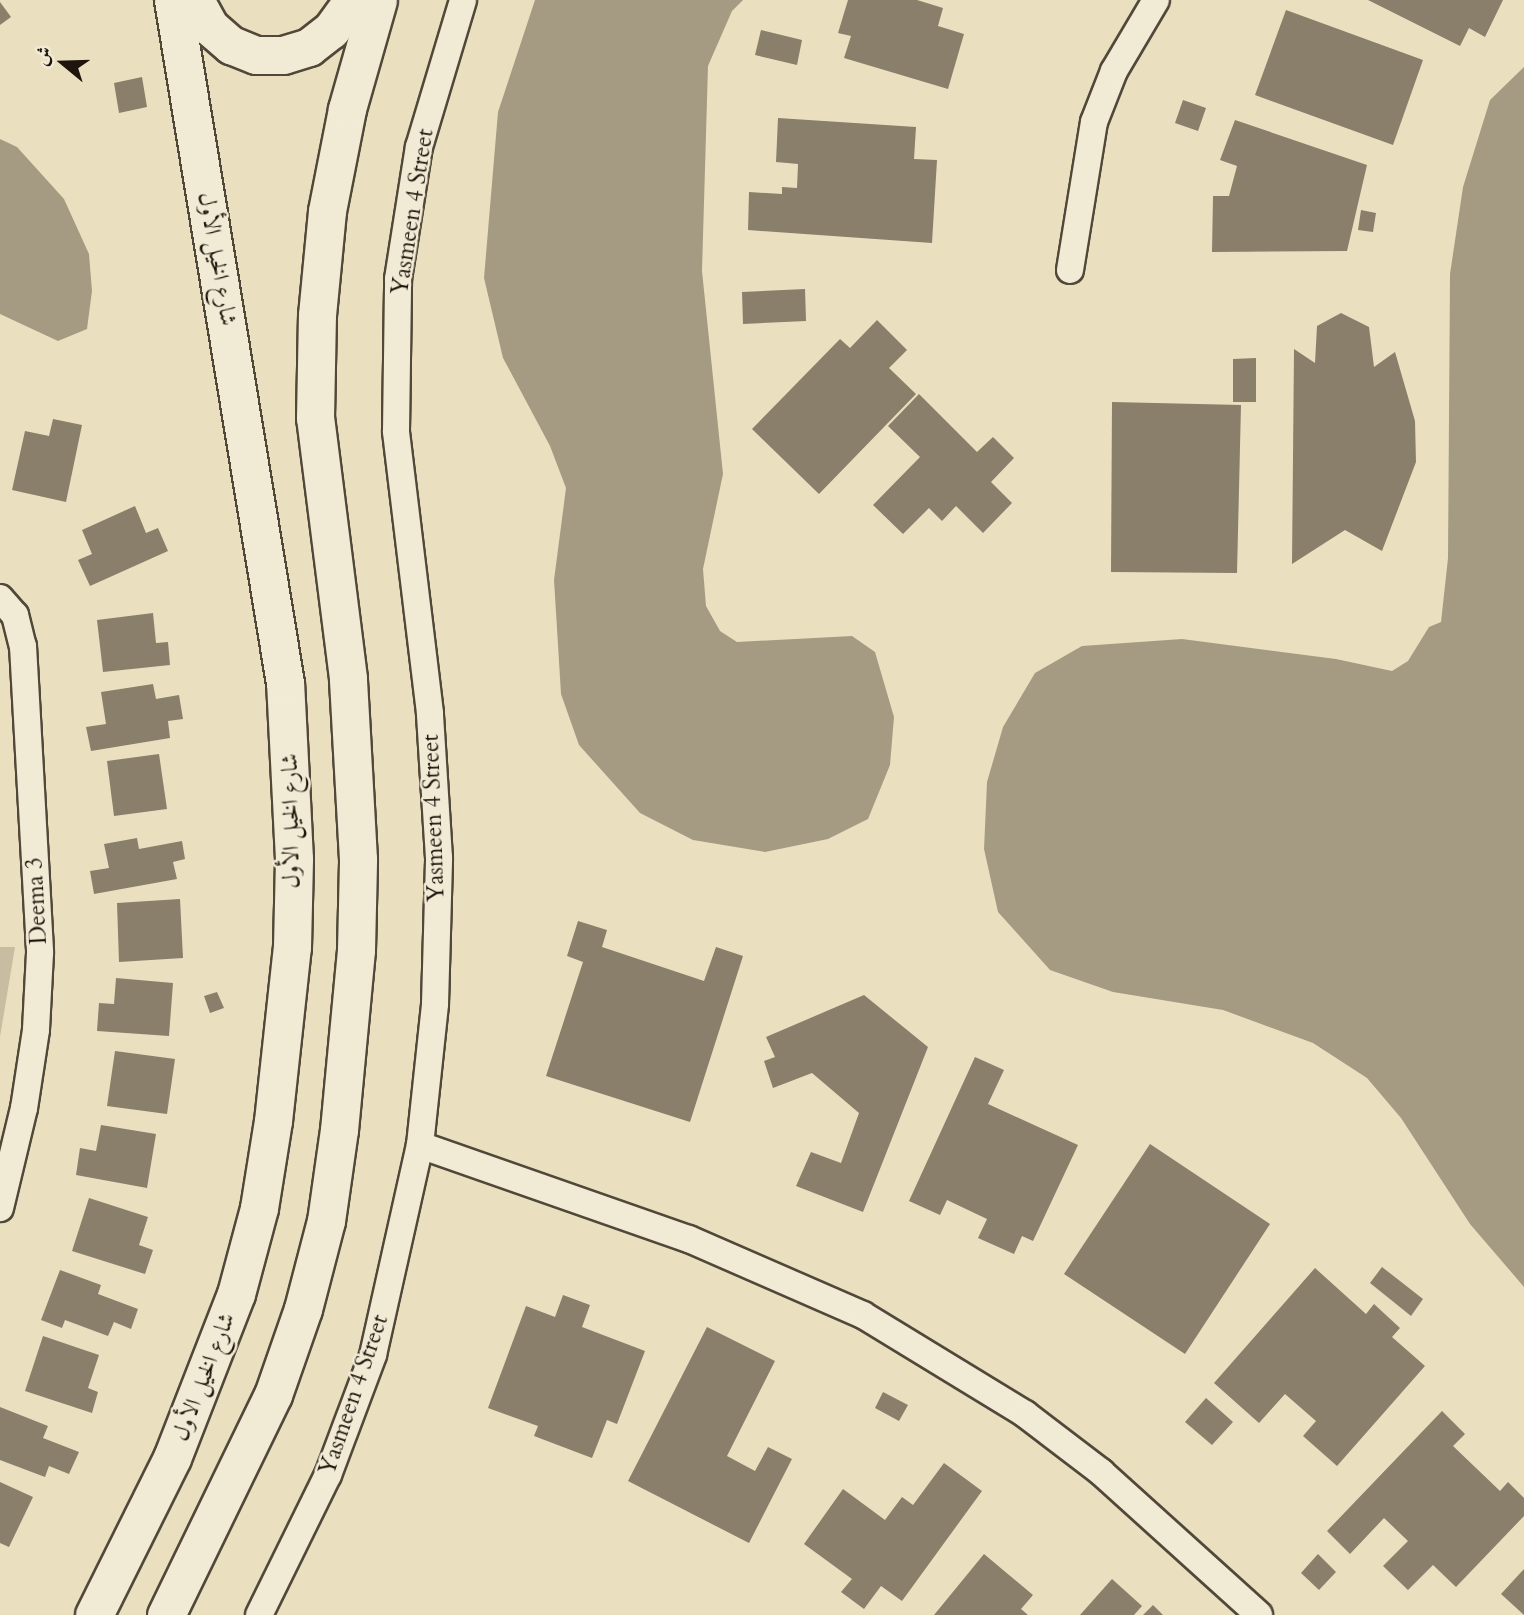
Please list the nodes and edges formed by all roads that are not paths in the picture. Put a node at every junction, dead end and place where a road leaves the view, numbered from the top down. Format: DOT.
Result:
graph roads {
  1 [pos="173,0"];
  2 [pos="195,0"];
  3 [pos="353,0"];
  4 [pos="378,0"];
  5 [pos="463,0"];
  6 [pos="1156,0"];
  7 [pos="1070,270"];
  8 [pos="0,598"];
  9 [pos="420,1145"];
  10 [pos="0,1208"];
  11 [pos="93,1615"];
  12 [pos="166,1615"];
  13 [pos="259,1615"];
  14 [pos="1259,1615"];
  1 -- 11 [label="main road, شارع الخيل الأول"];
  2 -- 3 [label="main road"];
  4 -- 12 [label="main road"];
  5 -- 9 [label="street, Yasmeen 4 Street"];
  6 -- 7 [label="street"];
  8 -- 10 [label="street, Deema 3"];
  9 -- 13 [label="street, Yasmeen 4 Street"];
  9 -- 14 [label="street"];
}
